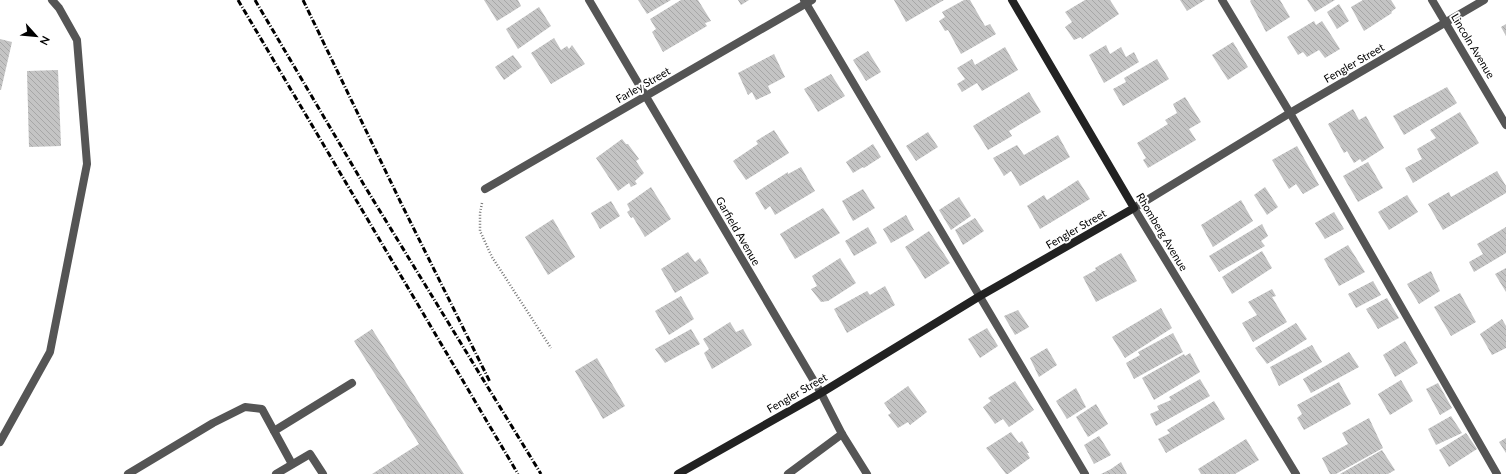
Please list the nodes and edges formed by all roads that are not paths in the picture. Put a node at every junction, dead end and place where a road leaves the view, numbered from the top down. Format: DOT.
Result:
graph roads {
  1 [pos="52,0"];
  2 [pos="589,0"];
  3 [pos="1012,0"];
  4 [pos="1222,0"];
  5 [pos="1432,0"];
  6 [pos="1484,0"];
  7 [pos="807,1"];
  8 [pos="1446,22"];
  9 [pos="646,96"];
  10 [pos="1290,113"];
  11 [pos="1506,125"];
  12 [pos="485,189"];
  13 [pos="1134,208"];
  14 [pos="980,296"];
  15 [pos="352,383"];
  16 [pos="821,393"];
  17 [pos="274,431"];
  18 [pos="842,434"];
  19 [pos="0,442"];
  20 [pos="292,464"];
  21 [pos="128,474"];
  22 [pos="276,474"];
  23 [pos="323,474"];
  24 [pos="678,474"];
  25 [pos="788,474"];
  26 [pos="867,474"];
  27 [pos="1085,474"];
  28 [pos="1296,474"];
  29 [pos="1497,474"];
  1 -- 19 [label="street"];
  2 -- 9 [label="street, Garfield Avenue"];
  3 -- 13 [label="main road, Rhomberg Avenue"];
  4 -- 10 [label="street"];
  5 -- 8 [label="street, Lincoln Avenue"];
  6 -- 8 [label="street, Fengler Street"];
  7 -- 9 [label="street, Farley Street"];
  7 -- 14 [label="street"];
  8 -- 10 [label="street, Fengler Street"];
  8 -- 11 [label="street, Lincoln Avenue"];
  9 -- 12 [label="street, Farley Street"];
  9 -- 16 [label="street, Garfield Avenue"];
  10 -- 13 [label="street, Fengler Street"];
  10 -- 29 [label="street"];
  13 -- 14 [label="main road, Fengler Street"];
  13 -- 28 [label="street, Rhomberg Avenue"];
  14 -- 16 [label="main road, Fengler Street"];
  14 -- 27 [label="street"];
  15 -- 17 [label="street"];
  16 -- 18 [label="street, Garfield Avenue"];
  16 -- 24 [label="main road, Fengler Street"];
  17 -- 20 [label="street"];
  17 -- 21 [label="street"];
  18 -- 25 [label="street"];
  18 -- 26 [label="street, Garfield Avenue"];
  20 -- 22 [label="street"];
  20 -- 23 [label="street"];
}
